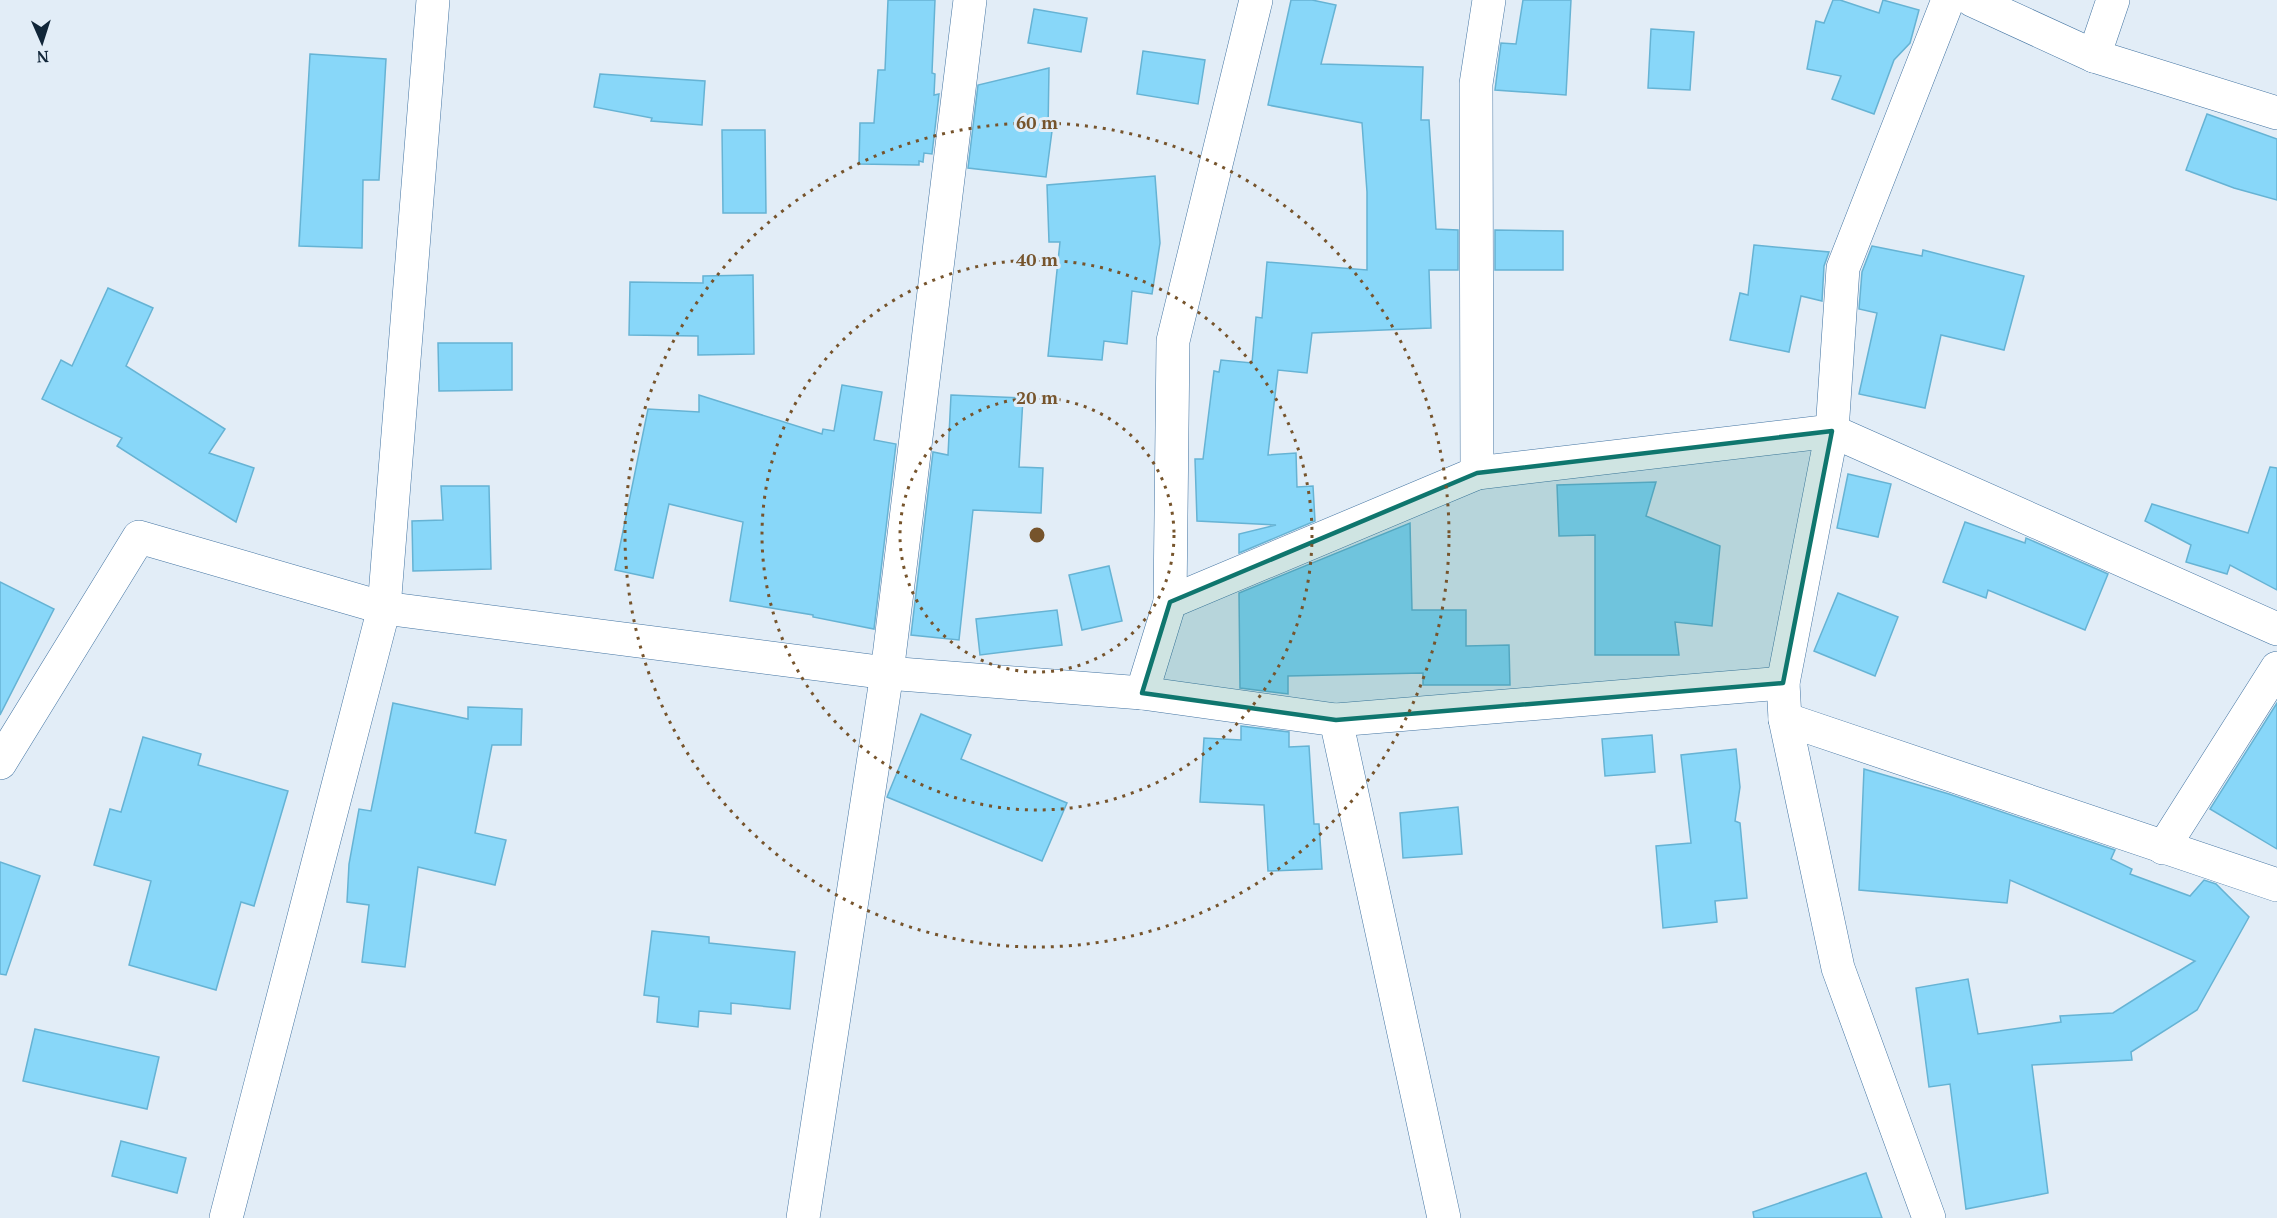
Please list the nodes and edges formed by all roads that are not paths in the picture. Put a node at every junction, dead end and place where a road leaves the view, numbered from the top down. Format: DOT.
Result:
graph roads {
  1 [pos="433,0"];
  2 [pos="970,0"];
  3 [pos="1256,0"];
  4 [pos="1490,0"];
  5 [pos="1948,0"];
  6 [pos="1972,0"];
  7 [pos="2114,0"];
  8 [pos="2094,56"];
  9 [pos="2277,113"];
  10 [pos="1832,431"];
  11 [pos="1477,473"];
  12 [pos="1170,602"];
  13 [pos="384,608"];
  14 [pos="2277,629"];
  15 [pos="2277,668"];
  16 [pos="888,673"];
  17 [pos="1783,683"];
  18 [pos="1142,693"];
  19 [pos="1785,719"];
  20 [pos="1336,720"];
  21 [pos="0,763"];
  22 [pos="2163,848"];
  23 [pos="2277,885"];
  24 [pos="226,1218"];
  25 [pos="803,1218"];
  26 [pos="1444,1218"];
  27 [pos="1929,1218"];
  1 -- 13 [label="street"];
  2 -- 16 [label="street"];
  3 -- 12 [label="street"];
  4 -- 11 [label="street"];
  5 -- 10 [label="street"];
  6 -- 8 [label="street"];
  7 -- 8 [label="street"];
  8 -- 9 [label="street"];
  10 -- 11 [label="street"];
  10 -- 14 [label="street"];
  10 -- 17 [label="street"];
  11 -- 12 [label="street"];
  12 -- 18 [label="street"];
  13 -- 16 [label="street"];
  13 -- 21 [label="street"];
  13 -- 24 [label="street"];
  15 -- 22 [label="street"];
  16 -- 18 [label="street"];
  16 -- 25 [label="street"];
  17 -- 19 [label="street"];
  17 -- 20 [label="street"];
  18 -- 20 [label="street"];
  19 -- 22 [label="street"];
  19 -- 27 [label="street"];
  20 -- 26 [label="street"];
  22 -- 23 [label="street"];
}
